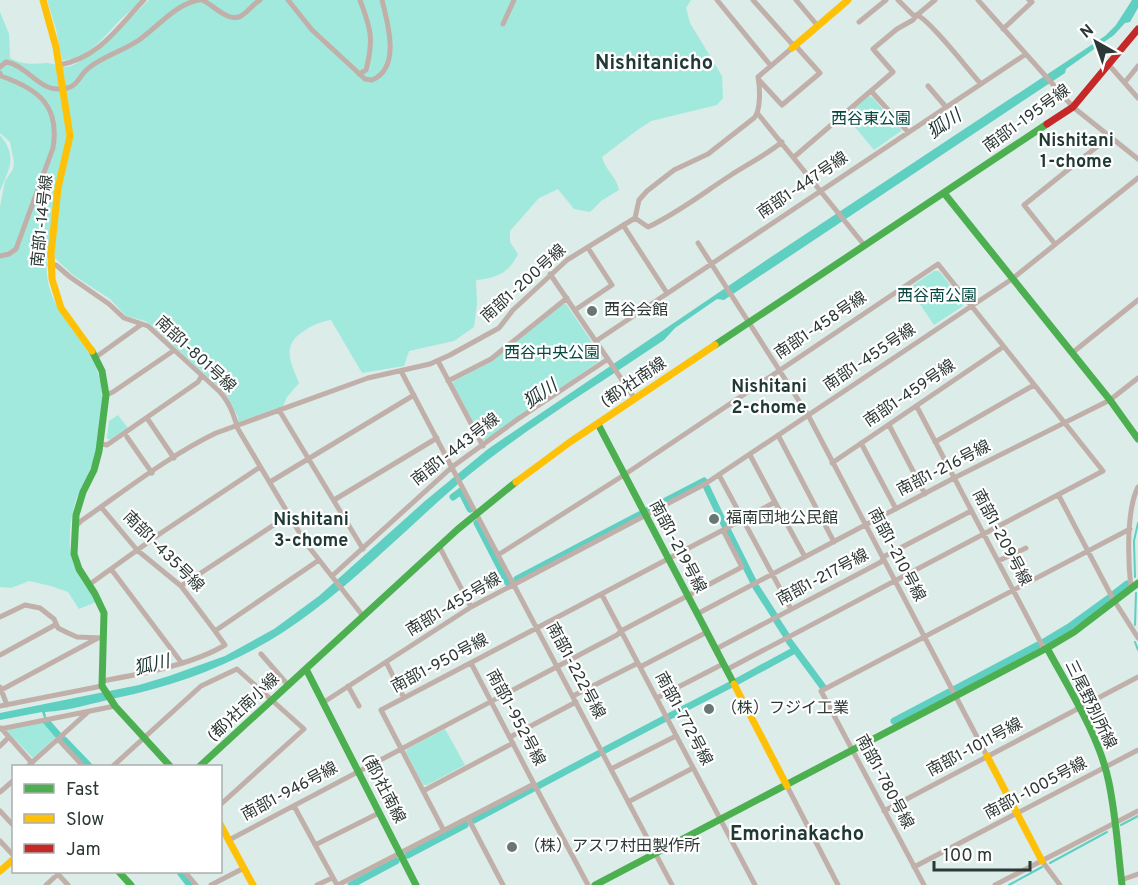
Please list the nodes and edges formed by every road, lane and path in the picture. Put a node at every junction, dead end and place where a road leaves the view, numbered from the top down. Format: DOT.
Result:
graph roads {
  1 [pos="43,0"];
  2 [pos="144,0"];
  3 [pos="201,0"];
  4 [pos="260,0"];
  5 [pos="288,0"];
  6 [pos="360,0"];
  7 [pos="382,0"];
  8 [pos="514,0"];
  9 [pos="717,0"];
  10 [pos="753,0"];
  11 [pos="796,0"];
  12 [pos="848,0"];
  13 [pos="886,0"];
  14 [pos="898,0"];
  15 [pos="935,0"];
  16 [pos="978,0"];
  17 [pos="1029,0"];
  18 [pos="917,15"];
  19 [pos="859,22"];
  20 [pos="503,24"];
  21 [pos="817,25"];
  22 [pos="1138,28"];
  23 [pos="1003,29"];
  24 [pos="793,46"];
  25 [pos="1026,54"];
  26 [pos="59,65"];
  27 [pos="1109,65"];
  28 [pos="771,66"];
  29 [pos="1138,66"];
  30 [pos="0,67"];
  31 [pos="0,73"];
  32 [pos="359,74"];
  33 [pos="759,80"];
  34 [pos="1125,82"];
  35 [pos="981,84"];
  36 [pos="928,86"];
  37 [pos="62,90"];
  38 [pos="871,91"];
  39 [pos="1138,98"];
  40 [pos="946,107"];
  41 [pos="1072,107"];
  42 [pos="758,114"];
  43 [pos="908,132"];
  44 [pos="1109,136"];
  45 [pos="782,142"];
  46 [pos="794,156"];
  47 [pos="1138,159"];
  48 [pos="1138,178"];
  49 [pos="821,190"];
  50 [pos="944,193"];
  51 [pos="635,218"];
  52 [pos="623,225"];
  53 [pos="698,243"];
  54 [pos="1055,244"];
  55 [pos="865,246"];
  56 [pos="588,248"];
  57 [pos="0,256"];
  58 [pos="710,264"];
  59 [pos="50,265"];
  60 [pos="550,274"];
  61 [pos="1012,279"];
  62 [pos="667,293"];
  63 [pos="567,298"];
  64 [pos="1138,300"];
  65 [pos="971,307"];
  66 [pos="575,310"];
  67 [pos="142,324"];
  68 [pos="749,324"];
  69 [pos="596,341"];
  70 [pos="1003,347"];
  71 [pos="172,351"];
  72 [pos="1072,353"];
  73 [pos="96,357"];
  74 [pos="609,360"];
  75 [pos="438,361"];
  76 [pos="779,370"];
  77 [pos="401,371"];
  78 [pos="201,377"];
  79 [pos="1138,378"];
  80 [pos="448,381"];
  81 [pos="1034,385"];
  82 [pos="106,395"];
  83 [pos="414,395"];
  84 [pos="635,399"];
  85 [pos="1110,400"];
  86 [pos="917,407"];
  87 [pos="279,410"];
  88 [pos="808,415"];
  89 [pos="147,418"];
  90 [pos="1064,423"];
  91 [pos="598,424"];
  92 [pos="237,425"];
  93 [pos="889,425"];
  94 [pos="778,435"];
  95 [pos="128,436"];
  96 [pos="437,438"];
  97 [pos="1138,439"];
  98 [pos="935,442"];
  99 [pos="861,443"];
  100 [pos="101,444"];
  101 [pos="483,446"];
  102 [pos="750,455"];
  103 [pos="174,458"];
  104 [pos="309,458"];
  105 [pos="832,463"];
  106 [pos="261,467"];
  107 [pos="453,469"];
  108 [pos="152,473"];
  109 [pos="624,475"];
  110 [pos="719,475"];
  111 [pos="954,478"];
  112 [pos="270,482"];
  113 [pos="1138,487"];
  114 [pos="925,494"];
  115 [pos="1059,496"];
  116 [pos="334,500"];
  117 [pos="775,502"];
  118 [pos="101,507"];
  119 [pos="896,509"];
  120 [pos="971,511"];
  121 [pos="476,513"];
  122 [pos="289,515"];
  123 [pos="646,517"];
  124 [pos="743,519"];
  125 [pos="865,525"];
  126 [pos="75,528"];
  127 [pos="1130,529"];
  128 [pos="723,530"];
  129 [pos="984,534"];
  130 [pos="834,542"];
  131 [pos="439,546"];
  132 [pos="1026,548"];
  133 [pos="363,549"];
  134 [pos="137,550"];
  135 [pos="1088,550"];
  136 [pos="498,555"];
  137 [pos="805,557"];
  138 [pos="668,559"];
  139 [pos="883,559"];
  140 [pos="319,560"];
  141 [pos="998,561"];
  142 [pos="111,569"];
  143 [pos="772,574"];
  144 [pos="332,577"];
  145 [pos="895,581"];
  146 [pos="1138,583"];
  147 [pos="90,584"];
  148 [pos="514,585"];
  149 [pos="181,586"];
  150 [pos="1131,588"];
  151 [pos="1013,590"];
  152 [pos="602,594"];
  153 [pos="688,597"];
  154 [pos="1114,601"];
  155 [pos="471,607"];
  156 [pos="791,609"];
  157 [pos="697,614"];
  158 [pos="363,616"];
  159 [pos="0,617"];
  160 [pos="56,625"];
  161 [pos="537,628"];
  162 [pos="215,631"];
  163 [pos="621,631"];
  164 [pos="706,632"];
  165 [pos="924,636"];
  166 [pos="100,638"];
  167 [pos="1138,638"];
  168 [pos="1047,648"];
  169 [pos="716,649"];
  170 [pos="0,654"];
  171 [pos="261,654"];
  172 [pos="181,662"];
  173 [pos="386,662"];
  174 [pos="471,663"];
  175 [pos="639,665"];
  176 [pos="557,666"];
  177 [pos="725,667"];
  178 [pos="306,669"];
  179 [pos="1138,677"];
  180 [pos="102,685"];
  181 [pos="288,685"];
  182 [pos="348,686"];
  183 [pos="1,688"];
  184 [pos="955,696"];
  185 [pos="405,698"];
  186 [pos="657,698"];
  187 [pos="574,699"];
  188 [pos="272,700"];
  189 [pos="491,701"];
  190 [pos="324,702"];
  191 [pos="7,705"];
  192 [pos="114,705"];
  193 [pos="0,706"];
  194 [pos="359,706"];
  195 [pos="1079,708"];
  196 [pos="89,711"];
  197 [pos="1,729"];
  198 [pos="676,736"];
  199 [pos="9,737"];
  200 [pos="510,737"];
  201 [pos="144,738"];
  202 [pos="58,739"];
  203 [pos="513,743"];
  204 [pos="0,746"];
  205 [pos="401,749"];
  206 [pos="852,750"];
  207 [pos="1138,750"];
  208 [pos="987,756"];
  209 [pos="30,765"];
  210 [pos="82,765"];
  211 [pos="114,765"];
  212 [pos="169,765"];
  213 [pos="201,765"];
  214 [pos="693,768"];
  215 [pos="1105,768"];
  216 [pos="611,769"];
  217 [pos="359,771"];
  218 [pos="12,782"];
  219 [pos="534,784"];
  220 [pos="787,786"];
  221 [pos="423,790"];
  222 [pos="0,792"];
  223 [pos="628,802"];
  224 [pos="222,803"];
  225 [pos="294,806"];
  226 [pos="0,811"];
  227 [pos="884,811"];
  228 [pos="1138,811"];
  229 [pos="379,813"];
  230 [pos="1017,814"];
  231 [pos="468,818"];
  232 [pos="720,820"];
  233 [pos="1114,823"];
  234 [pos="12,824"];
  235 [pos="222,828"];
  236 [pos="444,831"];
  237 [pos="229,840"];
  238 [pos="0,841"];
  239 [pos="315,845"];
  240 [pos="400,853"];
  241 [pos="656,854"];
  242 [pos="12,855"];
  243 [pos="12,859"];
  244 [pos="1042,861"];
  245 [pos="915,867"];
  246 [pos="244,868"];
  247 [pos="0,871"];
  248 [pos="57,873"];
  249 [pos="120,873"];
  250 [pos="187,873"];
  251 [pos="1138,874"];
  252 [pos="332,878"];
  253 [pos="1122,882"];
  254 [pos="1004,883"];
  255 [pos="46,885"];
  256 [pos="68,885"];
  257 [pos="131,885"];
  258 [pos="196,885"];
  259 [pos="211,885"];
  260 [pos="253,885"];
  261 [pos="317,885"];
  262 [pos="338,885"];
  263 [pos="416,885"];
  264 [pos="502,885"];
  265 [pos="588,885"];
  266 [pos="595,885"];
  267 [pos="672,885"];
  268 [pos="755,885"];
  269 [pos="838,885"];
  270 [pos="924,885"];
  271 [pos="995,885"];
  272 [pos="1060,885"];
  1 -- 26 [label="street, 南部1-14号線"];
  2 -- 26 [label="street"];
  3 -- 4 [label="street"];
  3 -- 37 [label="street"];
  5 -- 32 [label="street"];
  6 -- 32 [label="street"];
  7 -- 32 [label="street"];
  8 -- 20 [label="street"];
  9 -- 28 [label="street"];
  10 -- 24 [label="street"];
  11 -- 21 [label="street"];
  12 -- 21 [label="street"];
  13 -- 19 [label="street"];
  14 -- 18 [label="street"];
  15 -- 18 [label="street"];
  16 -- 23 [label="street"];
  17 -- 23 [label="street"];
  18 -- 35 [label="street"];
  18 -- 38 [label="street"];
  21 -- 24 [label="street"];
  22 -- 27 [label="street, 南部1-195号線"];
  23 -- 25 [label="street"];
  24 -- 28 [label="street"];
  24 -- 33 [label="street"];
  25 -- 35 [label="street, 南部1-447号線"];
  25 -- 41 [label="street"];
  26 -- 37 [label="street, 南部1-14号線"];
  27 -- 34 [label="street"];
  27 -- 41 [label="street, 南部1-195号線"];
  28 -- 33 [label="street"];
  29 -- 34 [label="street"];
  30 -- 37 [label="street"];
  31 -- 57 [label="street"];
  33 -- 42 [label="street"];
  34 -- 39 [label="street"];
  35 -- 40 [label="street, 南部1-447号線"];
  36 -- 40 [label="street"];
  37 -- 59 [label="street, 南部1-14号線"];
  38 -- 43 [label="street"];
  38 -- 46 [label="street"];
  40 -- 43 [label="street, 南部1-447号線"];
  41 -- 44 [label="street"];
  41 -- 50 [label="street, 南部1-195号線"];
  42 -- 45 [label="street"];
  42 -- 51 [label="street"];
  43 -- 49 [label="street, 南部1-447号線"];
  44 -- 47 [label="street"];
  44 -- 54 [label="street"];
  45 -- 46 [label="street"];
  45 -- 51 [label="street"];
  46 -- 49 [label="street"];
  48 -- 54 [label="street, 南部1-455号線"];
  49 -- 55 [label="street"];
  49 -- 58 [label="street, 南部1-447号線"];
  50 -- 55 [label="street, (都)社南線"];
  50 -- 61 [label="street"];
  51 -- 52 [label="street, 南部1-200号線"];
  52 -- 56 [label="street, 南部1-200号線"];
  52 -- 62 [label="street"];
  53 -- 58 [label="street, 南部1-210号線"];
  54 -- 61 [label="street, 南部1-455号線"];
  55 -- 68 [label="street, (都)社南線"];
  56 -- 60 [label="street, 南部1-200号線"];
  56 -- 66 [label="street"];
  58 -- 62 [label="street, 南部1-447号線"];
  58 -- 68 [label="street, 南部1-210号線"];
  59 -- 67 [label="street"];
  59 -- 73 [label="street, 南部1-14号線"];
  60 -- 63 [label="street"];
  60 -- 75 [label="street, 南部1-200号線"];
  61 -- 65 [label="street, 南部1-455号線"];
  61 -- 72 [label="street"];
  62 -- 69 [label="street, 南部1-447号線"];
  63 -- 66 [label="street"];
  63 -- 80 [label="street"];
  64 -- 72 [label="street"];
  65 -- 70 [label="street, 南部1-458号線"];
  65 -- 76 [label="street, 南部1-458号線"];
  65 -- 88 [label="street, 南部1-455号線"];
  66 -- 69 [label="street"];
  67 -- 71 [label="street, 南部1-801号線"];
  67 -- 73 [label="street, 南部1-801号線"];
  68 -- 76 [label="street, 南部1-210号線"];
  68 -- 84 [label="street, (都)社南線"];
  69 -- 74 [label="street"];
  70 -- 81 [label="street, 南部1-458号線"];
  70 -- 86 [label="street, 南部1-459号線"];
  71 -- 78 [label="street, 南部1-801号線"];
  71 -- 82 [label="street"];
  72 -- 85 [label="street"];
  73 -- 82 [label="street, 南部1-14号線"];
  74 -- 84 [label="street"];
  74 -- 101 [label="street, 南部1-443号線"];
  75 -- 77 [label="street, 南部1-200号線"];
  75 -- 80 [label="street"];
  76 -- 88 [label="street, 南部1-210号線"];
  76 -- 109 [label="street, 南部1-458号線"];
  77 -- 83 [label="street, 南部1-222号線"];
  77 -- 87 [label="street, 南部1-200号線"];
  78 -- 89 [label="street"];
  78 -- 92 [label="street, 南部1-801号線"];
  79 -- 85 [label="street, 南部1-216号線"];
  80 -- 101 [label="street"];
  81 -- 90 [label="street, 南部1-458号線"];
  81 -- 98 [label="street"];
  82 -- 100 [label="street, 南部1-14号線"];
  83 -- 96 [label="street, 南部1-222号線"];
  83 -- 104 [label="street"];
  84 -- 91 [label="street, (都)社南線"];
  85 -- 90 [label="street, 南部1-216号線"];
  85 -- 97 [label="street"];
  86 -- 93 [label="street, 南部1-459号線"];
  86 -- 98 [label="street, 南部1-209号線"];
  87 -- 92 [label="street, 南部1-200号線"];
  87 -- 104 [label="street"];
  88 -- 94 [label="street, 南部1-455号線"];
  88 -- 105 [label="street, 南部1-210号線"];
  89 -- 100 [label="street"];
  89 -- 103 [label="street"];
  90 -- 111 [label="street, 南部1-216号線"];
  90 -- 115 [label="street, 南部1-458号線"];
  91 -- 109 [label="street, 南部1-219号線"];
  91 -- 121 [label="street, (都)社南線"];
  92 -- 103 [label="street, 南部1-200号線"];
  92 -- 106 [label="street, 南部1-801号線"];
  93 -- 99 [label="street, 南部1-459号線"];
  93 -- 114 [label="street"];
  94 -- 102 [label="street, 南部1-455号線"];
  94 -- 130 [label="street"];
  95 -- 108 [label="street"];
  96 -- 107 [label="street, 南部1-222号線"];
  96 -- 116 [label="street"];
  98 -- 111 [label="street, 南部1-209号線"];
  99 -- 105 [label="street, 南部1-459号線"];
  99 -- 119 [label="street"];
  100 -- 126 [label="street, 南部1-14号線"];
  101 -- 107 [label="street, 南部1-443号線"];
  102 -- 110 [label="street, 南部1-455号線"];
  102 -- 117 [label="street"];
  103 -- 108 [label="street, 南部1-200号線"];
  104 -- 112 [label="street"];
  104 -- 116 [label="street"];
  105 -- 125 [label="street, 南部1-210号線"];
  106 -- 112 [label="street, 南部1-801号線"];
  106 -- 134 [label="street"];
  107 -- 121 [label="street, 南部1-222号線"];
  107 -- 133 [label="street, 南部1-443号線"];
  108 -- 118 [label="street, 南部1-200号線"];
  109 -- 123 [label="street, 南部1-219号線"];
  109 -- 136 [label="street, 南部1-458号線"];
  110 -- 123 [label="street, 南部1-455号線"];
  110 -- 124 [label="street"];
  111 -- 114 [label="street, 南部1-216号線"];
  111 -- 120 [label="street, 南部1-209号線"];
  112 -- 122 [label="street, 南部1-801号線"];
  113 -- 127 [label="street"];
  114 -- 119 [label="street, 南部1-216号線"];
  115 -- 129 [label="street"];
  115 -- 135 [label="street"];
  116 -- 133 [label="street"];
  117 -- 124 [label="street, 南部1-950号線"];
  117 -- 137 [label="street"];
  118 -- 126 [label="street, 南部1-200号線"];
  118 -- 134 [label="street, 南部1-435号線"];
  119 -- 125 [label="street, 南部1-216号線"];
  120 -- 129 [label="street, 南部1-209号線"];
  120 -- 139 [label="street, 南部1-217号線"];
  121 -- 131 [label="street, (都)社南線"];
  121 -- 136 [label="street, 南部1-222号線"];
  122 -- 140 [label="street, 南部1-801号線"];
  122 -- 149 [label="street"];
  123 -- 138 [label="street, 南部1-219号線"];
  123 -- 148 [label="street, 南部1-455号線"];
  124 -- 128 [label="street, 南部1-950号線"];
  124 -- 143 [label="street"];
  125 -- 130 [label="street, 南部1-216号線"];
  125 -- 139 [label="street, 南部1-210号線"];
  126 -- 147 [label="street, 南部1-14号線"];
  127 -- 135 [label="street"];
  127 -- 150 [label="street"];
  128 -- 138 [label="street, 南部1-950号線"];
  128 -- 153 [label="street, 南部1-946号線"];
  129 -- 141 [label="street, 南部1-209号線"];
  129 -- 145 [label="street"];
  130 -- 137 [label="street, 南部1-216号線"];
  131 -- 155 [label="street"];
  131 -- 158 [label="street, (都)社南線"];
  132 -- 141 [label="street"];
  133 -- 144 [label="street, 南部1-443号線"];
  134 -- 142 [label="street"];
  134 -- 149 [label="street, 南部1-435号線"];
  135 -- 151 [label="street"];
  135 -- 154 [label="street"];
  136 -- 148 [label="street, 南部1-222号線"];
  137 -- 143 [label="street, 南部1-216号線"];
  138 -- 152 [label="street, 南部1-950号線"];
  138 -- 153 [label="street, 南部1-219号線"];
  139 -- 145 [label="street, 南部1-210号線"];
  139 -- 156 [label="street, 南部1-217号線"];
  140 -- 144 [label="street, 南部1-801号線"];
  140 -- 162 [label="street"];
  141 -- 151 [label="street, 南部1-209号線"];
  142 -- 147 [label="street"];
  142 -- 172 [label="street"];
  143 -- 156 [label="street"];
  143 -- 157 [label="street, 南部1-216号線"];
  144 -- 158 [label="street, 南部1-801号線"];
  145 -- 165 [label="street, 南部1-210号線"];
  145 -- 177 [label="street"];
  146 -- 150 [label="street, 三尾野別所線"];
  147 -- 166 [label="street, 南部1-14号線"];
  148 -- 155 [label="street, 南部1-455号線"];
  148 -- 161 [label="street, 南部1-222号線"];
  149 -- 162 [label="street, 南部1-435号線"];
  150 -- 154 [label="street, 三尾野別所線"];
  151 -- 165 [label="street"];
  151 -- 168 [label="street, 南部1-209号線"];
  152 -- 161 [label="street, 南部1-950号線"];
  152 -- 163 [label="street, 南部1-772号線"];
  153 -- 157 [label="street, 南部1-219号線"];
  153 -- 163 [label="street, 南部1-946号線"];
  154 -- 167 [label="street"];
  154 -- 168 [label="street, 三尾野別所線"];
  155 -- 173 [label="street, 南部1-455号線"];
  156 -- 169 [label="street, 南部1-217号線"];
  157 -- 164 [label="street, 南部1-219号線"];
  158 -- 178 [label="street, (都)社南線"];
  159 -- 160 [label="street"];
  160 -- 166 [label="street"];
  160 -- 170 [label="street"];
  161 -- 174 [label="street, 南部1-950号線"];
  161 -- 176 [label="street, 南部1-222号線"];
  162 -- 172 [label="street"];
  163 -- 175 [label="street, 南部1-772号線"];
  163 -- 176 [label="street, 南部1-946号線"];
  164 -- 169 [label="street, 南部1-219号線"];
  164 -- 175 [label="street"];
  165 -- 184 [label="street, 南部1-210号線"];
  165 -- 206 [label="street, 南部1-780号線"];
  166 -- 180 [label="street, 南部1-14号線"];
  166 -- 183 [label="street"];
  168 -- 184 [label="street"];
  168 -- 195 [label="street, 三尾野別所線"];
  169 -- 177 [label="street, 南部1-219号線"];
  171 -- 181 [label="street"];
  172 -- 180 [label="street"];
  173 -- 182 [label="street, 南部1-455号線"];
  173 -- 185 [label="street"];
  174 -- 185 [label="street, 南部1-950号線"];
  174 -- 189 [label="street, 南部1-952号線"];
  175 -- 186 [label="street, 南部1-772号線"];
  175 -- 187 [label="street"];
  176 -- 187 [label="street, 南部1-222号線"];
  176 -- 189 [label="street, 南部1-946号線"];
  177 -- 186 [label="street"];
  177 -- 220 [label="street, 南部1-219号線"];
  178 -- 181 [label="street, (都)社南小線"];
  178 -- 190 [label="street, (都)社南線"];
  179 -- 195 [label="street, 南部1-1011号線"];
  180 -- 191 [label="street"];
  180 -- 192 [label="street"];
  181 -- 188 [label="street, (都)社南小線"];
  182 -- 190 [label="street, 南部1-455号線"];
  182 -- 194 [label="street"];
  183 -- 191 [label="street"];
  184 -- 206 [label="street"];
  184 -- 208 [label="street, 南部1-210号線"];
  185 -- 205 [label="street, 南部1-950号線"];
  186 -- 198 [label="street, 南部1-772号線"];
  187 -- 200 [label="street"];
  187 -- 216 [label="street, 南部1-222号線"];
  188 -- 201 [label="street"];
  188 -- 213 [label="street, (都)社南小線"];
  188 -- 224 [label="street"];
  189 -- 200 [label="street, 南部1-952号線"];
  189 -- 205 [label="street, 南部1-946号線"];
  190 -- 217 [label="street, (都)社南線"];
  191 -- 193 [label="street"];
  192 -- 196 [label="street"];
  192 -- 201 [label="street"];
  195 -- 208 [label="street, 南部1-1011号線"];
  195 -- 215 [label="street, 三尾野別所線"];
  196 -- 197 [label="street"];
  196 -- 202 [label="street"];
  197 -- 199 [label="street"];
  198 -- 214 [label="street, 南部1-772号線"];
  198 -- 216 [label="street"];
  199 -- 204 [label="street"];
  199 -- 209 [label="street"];
  200 -- 203 [label="street, 南部1-952号線"];
  201 -- 211 [label="street"];
  201 -- 212 [label="street"];
  202 -- 209 [label="street"];
  202 -- 210 [label="street"];
  203 -- 219 [label="street, 南部1-952号線"];
  203 -- 221 [label="street"];
  205 -- 217 [label="street, 南部1-946号線"];
  205 -- 221 [label="street, 南部1-950号線"];
  206 -- 220 [label="street"];
  206 -- 227 [label="street, 南部1-780号線"];
  207 -- 215 [label="street, 南部1-1005号線"];
  208 -- 227 [label="street, 南部1-1011号線"];
  208 -- 230 [label="street, 南部1-210号線"];
  214 -- 223 [label="street"];
  214 -- 232 [label="street, 南部1-772号線"];
  215 -- 230 [label="street, 南部1-1005号線"];
  215 -- 233 [label="street, 三尾野別所線"];
  216 -- 223 [label="street, 南部1-222号線"];
  217 -- 225 [label="street, 南部1-946号線"];
  217 -- 229 [label="street, (都)社南線"];
  218 -- 222 [label="street"];
  219 -- 231 [label="street, 南部1-952号線"];
  219 -- 265 [label="street"];
  220 -- 232 [label="street"];
  220 -- 269 [label="street, 南部1-219号線"];
  221 -- 236 [label="street, 南部1-950号線"];
  223 -- 241 [label="street, 南部1-222号線"];
  225 -- 237 [label="street, 南部1-946号線"];
  225 -- 239 [label="street"];
  226 -- 234 [label="street"];
  227 -- 245 [label="street, 南部1-780号線"];
  228 -- 233 [label="street"];
  229 -- 239 [label="street"];
  229 -- 240 [label="street, (都)社南線"];
  230 -- 244 [label="street, 南部1-210号線"];
  230 -- 245 [label="street, 南部1-1005号線"];
  231 -- 236 [label="street, 南部1-952号線"];
  231 -- 264 [label="street"];
  232 -- 241 [label="street"];
  232 -- 268 [label="street, 南部1-772号線"];
  233 -- 244 [label="street"];
  233 -- 253 [label="street, 三尾野別所線"];
  235 -- 237 [label="street"];
  236 -- 240 [label="street, 南部1-952号線"];
  237 -- 246 [label="street"];
  238 -- 242 [label="street"];
  239 -- 252 [label="street"];
  240 -- 262 [label="street, 南部1-952号線"];
  240 -- 263 [label="street, (都)社南線"];
  241 -- 266 [label="street"];
  241 -- 267 [label="street, 南部1-222号線"];
  243 -- 247 [label="street"];
  244 -- 254 [label="street"];
  244 -- 272 [label="street, 南部1-210号線"];
  245 -- 270 [label="street, 南部1-780号線"];
  246 -- 259 [label="street"];
  246 -- 260 [label="street"];
  248 -- 255 [label="street"];
  248 -- 256 [label="street"];
  249 -- 257 [label="street"];
  250 -- 258 [label="street"];
  251 -- 253 [label="street"];
  252 -- 261 [label="street"];
  252 -- 262 [label="street"];
  254 -- 271 [label="street"];
}
